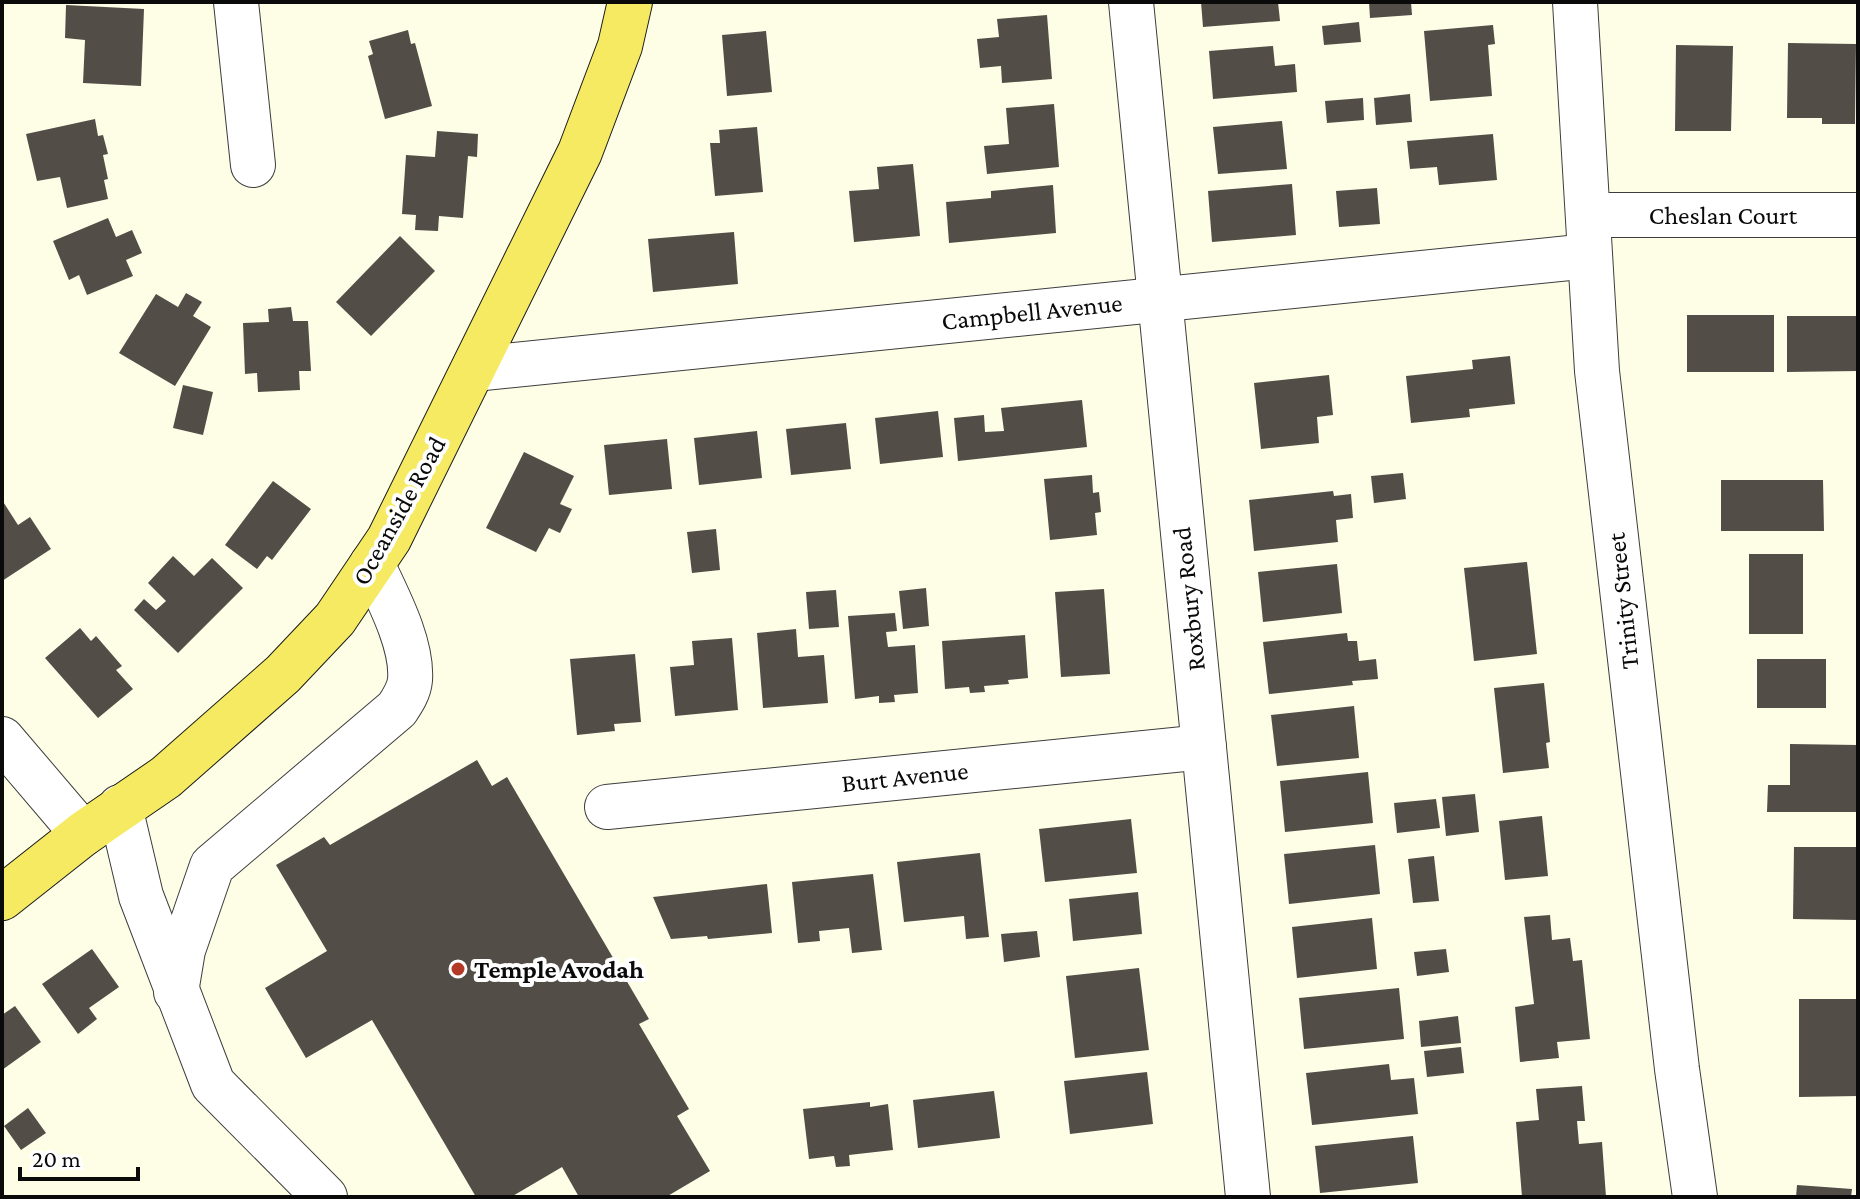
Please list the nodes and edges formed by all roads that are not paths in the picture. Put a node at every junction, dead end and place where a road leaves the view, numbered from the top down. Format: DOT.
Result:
graph roads {
  1 [pos="236,2"];
  2 [pos="630,2"];
  3 [pos="1131,2"];
  4 [pos="1575,2"];
  5 [pos="253,165"];
  6 [pos="1858,215"];
  7 [pos="1589,236"];
  8 [pos="1160,299"];
  9 [pos="474,369"];
  10 [pos="372,564"];
  11 [pos="2,739"];
  12 [pos="1204,747"];
  13 [pos="120,807"];
  14 [pos="607,807"];
  15 [pos="83,834"];
  16 [pos="2,898"];
  17 [pos="176,992"];
  18 [pos="325,1197"];
  19 [pos="1248,1197"];
  20 [pos="1695,1197"];
  1 -- 5 [label="street"];
  2 -- 9 [label="main road, Oceanside Road"];
  3 -- 8 [label="street, Roxbury Road"];
  4 -- 7 [label="street, Trinity Street"];
  6 -- 7 [label="street, Cheslan Court"];
  7 -- 8 [label="street, Campbell Avenue"];
  7 -- 20 [label="street, Trinity Street"];
  8 -- 9 [label="street, Campbell Avenue"];
  8 -- 12 [label="street, Roxbury Road"];
  9 -- 10 [label="main road, Oceanside Road"];
  10 -- 13 [label="main road, Oceanside Road"];
  10 -- 17 [label="street"];
  11 -- 15 [label="street"];
  12 -- 14 [label="street, Burt Avenue"];
  12 -- 19 [label="street, Roxbury Road"];
  13 -- 15 [label="main road, Oceanside Road"];
  13 -- 17 [label="street"];
  15 -- 16 [label="main road, Oceanside Road"];
  17 -- 18 [label="street"];
}
